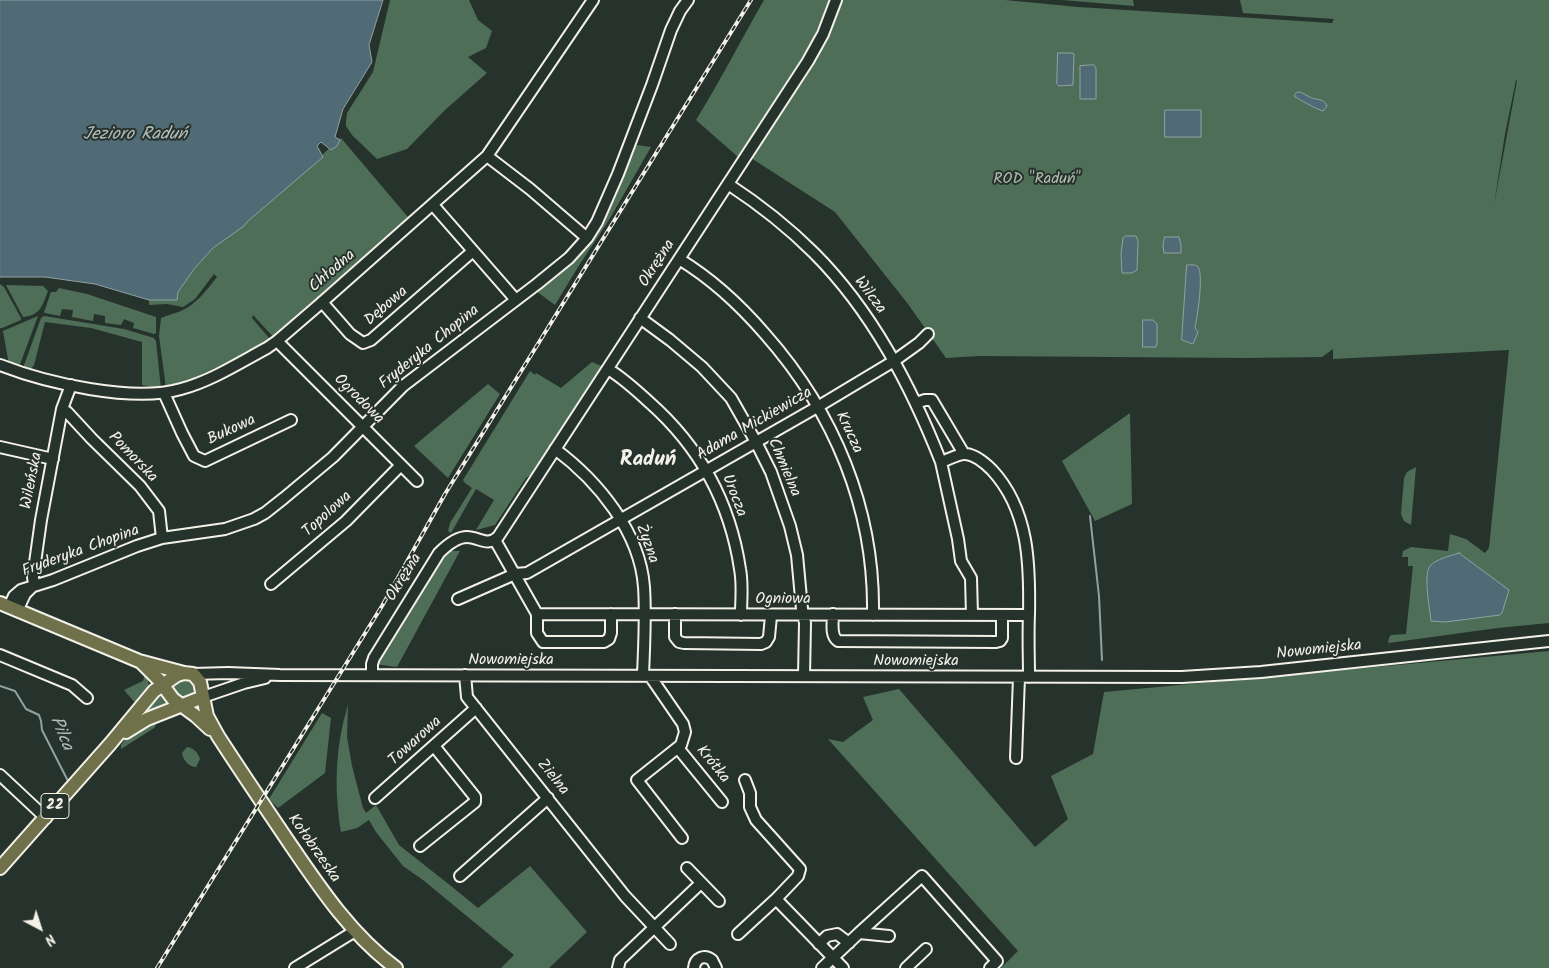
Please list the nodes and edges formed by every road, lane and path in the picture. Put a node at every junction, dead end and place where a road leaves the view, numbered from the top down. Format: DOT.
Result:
graph roads {
  1 [pos="592,0"];
  2 [pos="688,0"];
  3 [pos="836,0"];
  4 [pos="487,156"];
  5 [pos="728,184"];
  6 [pos="433,205"];
  7 [pos="587,238"];
  8 [pos="473,252"];
  9 [pos="679,259"];
  10 [pos="516,300"];
  11 [pos="322,302"];
  12 [pos="640,318"];
  13 [pos="928,334"];
  14 [pos="277,341"];
  15 [pos="894,360"];
  16 [pos="0,365"];
  17 [pos="608,368"];
  18 [pos="71,385"];
  19 [pos="164,393"];
  20 [pos="916,403"];
  21 [pos="818,406"];
  22 [pos="62,409"];
  23 [pos="291,420"];
  24 [pos="363,426"];
  25 [pos="756,442"];
  26 [pos="0,447"];
  27 [pos="555,449"];
  28 [pos="964,454"];
  29 [pos="53,459"];
  30 [pos="941,462"];
  31 [pos="401,465"];
  32 [pos="707,470"];
  33 [pos="417,480"];
  34 [pos="621,520"];
  35 [pos="162,538"];
  36 [pos="495,540"];
  37 [pos="515,574"];
  38 [pos="271,584"];
  39 [pos="33,586"];
  40 [pos="458,599"];
  41 [pos="9,607"];
  42 [pos="537,614"];
  43 [pos="611,614"];
  44 [pos="644,614"];
  45 [pos="675,614"];
  46 [pos="833,614"];
  47 [pos="741,615"];
  48 [pos="803,615"];
  49 [pos="873,615"];
  50 [pos="972,615"];
  51 [pos="1002,615"];
  52 [pos="1029,615"];
  53 [pos="771,616"];
  54 [pos="1549,641"];
  55 [pos="0,656"];
  56 [pos="139,661"];
  57 [pos="188,673"];
  58 [pos="280,675"];
  59 [pos="372,675"];
  60 [pos="465,675"];
  61 [pos="646,676"];
  62 [pos="804,676"];
  63 [pos="1024,677"];
  64 [pos="162,684"];
  65 [pos="203,697"];
  66 [pos="87,698"];
  67 [pos="182,705"];
  68 [pos="476,708"];
  69 [pos="153,716"];
  70 [pos="201,720"];
  71 [pos="218,736"];
  72 [pos="110,744"];
  73 [pos="434,746"];
  74 [pos="678,748"];
  75 [pos="1016,758"];
  76 [pos="0,775"];
  77 [pos="745,780"];
  78 [pos="376,798"];
  79 [pos="548,798"];
  80 [pos="722,802"];
  81 [pos="46,818"];
  82 [pos="682,838"];
  83 [pos="420,846"];
  84 [pos="0,868"];
  85 [pos="687,868"];
  86 [pos="460,876"];
  87 [pos="701,883"];
  88 [pos="776,899"];
  89 [pos="718,901"];
  90 [pos="654,927"];
  91 [pos="355,931"];
  92 [pos="859,933"];
  93 [pos="738,934"];
  94 [pos="889,936"];
  95 [pos="849,943"];
  96 [pos="670,944"];
  97 [pos="819,944"];
  98 [pos="926,949"];
  99 [pos="833,958"];
  100 [pos="391,967"];
  101 [pos="295,968"];
  102 [pos="618,968"];
  103 [pos="694,968"];
  104 [pos="716,968"];
  105 [pos="822,968"];
  106 [pos="843,968"];
  107 [pos="906,968"];
  108 [pos="990,968"];
  1 -- 4 [label="street, Chłodna"];
  2 -- 7 [label="street, Fryderyka Chopina"];
  3 -- 5 [label="street, Okrężna"];
  4 -- 6 [label="street, Chłodna"];
  4 -- 7 [label="street"];
  5 -- 9 [label="street, Okrężna"];
  5 -- 15 [label="street, Wilcza"];
  6 -- 8 [label="street"];
  6 -- 11 [label="street, Chłodna"];
  7 -- 10 [label="street, Fryderyka Chopina"];
  8 -- 10 [label="street"];
  8 -- 11 [label="street, Dębowa"];
  9 -- 12 [label="street, Okrężna"];
  9 -- 21 [label="street, Krucza"];
  10 -- 24 [label="street, Fryderyka Chopina"];
  11 -- 14 [label="street, Chłodna"];
  12 -- 17 [label="street, Okrężna"];
  12 -- 25 [label="street, Chmielna"];
  13 -- 15 [label="street, Adama Mickiewicza"];
  14 -- 19 [label="street, Chłodna"];
  14 -- 24 [label="street, Ogrodowa"];
  15 -- 20 [label="street, Wilcza"];
  15 -- 21 [label="street, Adama Mickiewicza"];
  16 -- 18 [label="street, Chłodna"];
  17 -- 27 [label="street, Okrężna"];
  17 -- 32 [label="street, Urocza"];
  18 -- 19 [label="street, Chłodna"];
  18 -- 22 [label="street, Wileńska"];
  19 -- 23 [label="street, Bukowa"];
  20 -- 28 [label="street"];
  20 -- 30 [label="street, Wilcza"];
  21 -- 25 [label="street, Adama Mickiewicza"];
  21 -- 49 [label="street, Krucza"];
  22 -- 29 [label="street, Wileńska"];
  22 -- 35 [label="street, Pomorska"];
  24 -- 31 [label="street, Ogrodowa"];
  24 -- 35 [label="street, Fryderyka Chopina"];
  25 -- 32 [label="street, Adama Mickiewicza"];
  25 -- 48 [label="street, Chmielna"];
  26 -- 29 [label="street"];
  27 -- 34 [label="street, Żyzna"];
  27 -- 36 [label="street, Okrężna"];
  28 -- 30 [label="street"];
  28 -- 52 [label="street"];
  29 -- 39 [label="street, Wileńska"];
  30 -- 50 [label="street, Wilcza"];
  31 -- 33 [label="street, Ogrodowa"];
  31 -- 38 [label="street, Topolowa"];
  32 -- 34 [label="street, Adama Mickiewicza"];
  32 -- 47 [label="street, Urocza"];
  34 -- 37 [label="street, Adama Mickiewicza"];
  34 -- 44 [label="street, Żyzna"];
  35 -- 39 [label="street, Fryderyka Chopina"];
  36 -- 37 [label="street"];
  36 -- 59 [label="street, Okrężna"];
  37 -- 40 [label="street, Adama Mickiewicza"];
  37 -- 42 [label="street"];
  39 -- 41 [label="street"];
  41 -- 56 [label="main road"];
  42 -- 43 [label="street, Ogniowa"];
  42 -- 43 [label="street"];
  43 -- 44 [label="street, Ogniowa"];
  44 -- 45 [label="street, Ogniowa"];
  44 -- 61 [label="street, Żyzna"];
  45 -- 47 [label="street, Ogniowa"];
  45 -- 53 [label="street"];
  46 -- 48 [label="street, Ogniowa"];
  46 -- 49 [label="street, Ogniowa"];
  46 -- 51 [label="street"];
  47 -- 53 [label="street, Ogniowa"];
  48 -- 53 [label="street, Ogniowa"];
  48 -- 62 [label="street, Chmielna"];
  49 -- 50 [label="street, Ogniowa"];
  50 -- 51 [label="street, Ogniowa"];
  51 -- 52 [label="street, Ogniowa"];
  52 -- 63 [label="street"];
  54 -- 63 [label="street, Nowomiejska"];
  55 -- 66 [label="street"];
  56 -- 57 [label="main road"];
  56 -- 64 [label="main road, Kołobrzeska"];
  57 -- 58 [label="street, Nowomiejska"];
  57 -- 64 [label="main road"];
  57 -- 65 [label="main road, Kołobrzeska"];
  58 -- 59 [label="street, Nowomiejska"];
  58 -- 65 [label="street, Nowomiejska"];
  59 -- 60 [label="street, Nowomiejska"];
  60 -- 61 [label="street, Nowomiejska"];
  60 -- 68 [label="street, Zielna"];
  61 -- 62 [label="street, Nowomiejska"];
  61 -- 74 [label="street"];
  62 -- 63 [label="street, Nowomiejska"];
  63 -- 75 [label="street"];
  64 -- 67 [label="main road, Kołobrzeska"];
  64 -- 72 [label="main road"];
  65 -- 67 [label="main road, 22"];
  65 -- 71 [label="main road, Kołobrzeska"];
  67 -- 69 [label="main road, 22"];
  67 -- 70 [label="main road, Kołobrzeska"];
  68 -- 73 [label="street, Towarowa"];
  68 -- 79 [label="street, Zielna"];
  69 -- 70 [label="main road"];
  69 -- 72 [label="main road, 22"];
  70 -- 71 [label="main road, Kołobrzeska"];
  71 -- 91 [label="main road, Kołobrzeska"];
  72 -- 81 [label="main road, 22"];
  73 -- 78 [label="street, Towarowa"];
  73 -- 83 [label="street"];
  74 -- 80 [label="street, Krótka"];
  74 -- 82 [label="street"];
  76 -- 81 [label="street"];
  77 -- 88 [label="street"];
  79 -- 86 [label="street"];
  79 -- 90 [label="street, Zielna"];
  81 -- 84 [label="main road, 22"];
  85 -- 87 [label="street"];
  87 -- 89 [label="street"];
  87 -- 90 [label="street"];
  88 -- 93 [label="street"];
  88 -- 97 [label="street"];
  90 -- 96 [label="street, Zielna"];
  90 -- 102 [label="street"];
  91 -- 100 [label="main road, Kołobrzeska"];
  91 -- 101 [label="street"];
  92 -- 94 [label="street"];
  92 -- 95 [label="street"];
  92 -- 108 [label="street"];
  95 -- 97 [label="street"];
  95 -- 99 [label="street"];
  97 -- 99 [label="street"];
  98 -- 107 [label="street"];
  99 -- 105 [label="street"];
  99 -- 106 [label="street"];
  103 -- 104 [label="street"];
}
